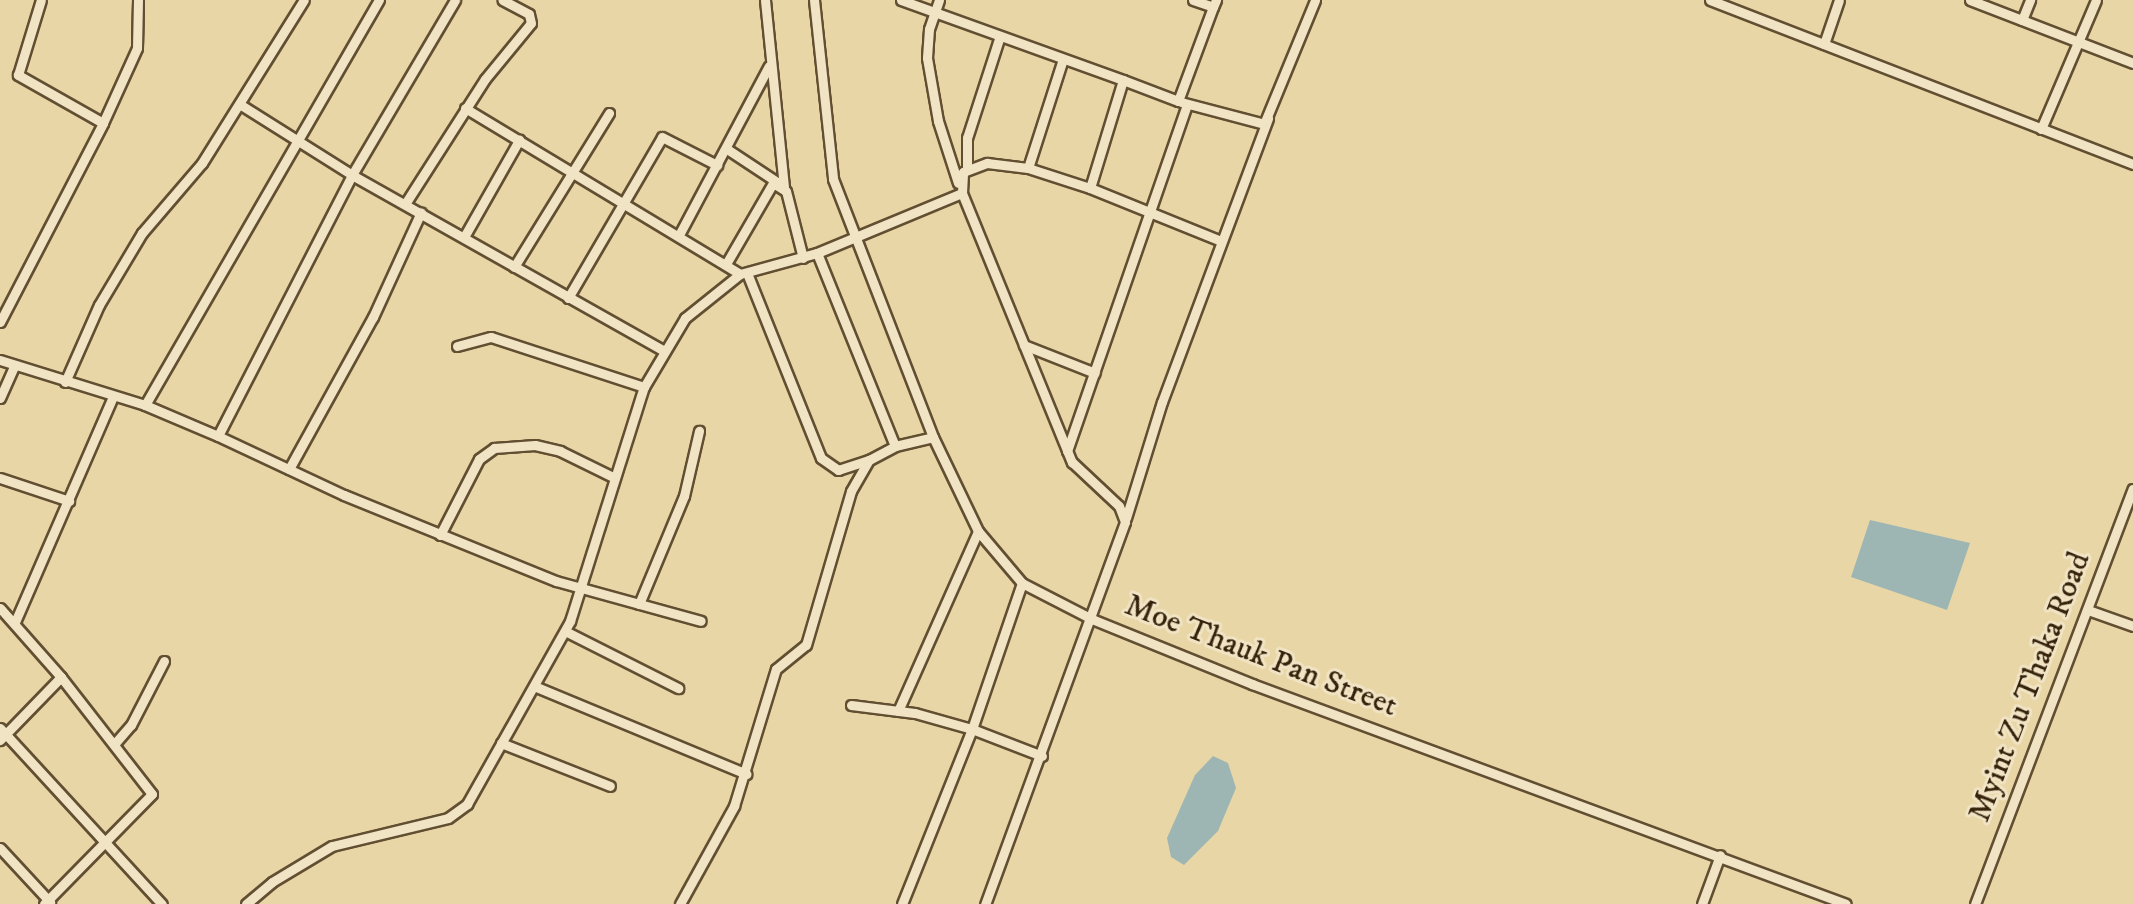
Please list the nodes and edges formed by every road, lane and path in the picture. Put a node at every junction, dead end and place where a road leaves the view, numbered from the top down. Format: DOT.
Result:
graph roads {
  1 [pos="41,0"];
  2 [pos="138,0"];
  3 [pos="304,0"];
  4 [pos="379,0"];
  5 [pos="455,0"];
  6 [pos="503,0"];
  7 [pos="765,0"];
  8 [pos="814,0"];
  9 [pos="901,0"];
  10 [pos="939,0"];
  11 [pos="1193,0"];
  12 [pos="1315,0"];
  13 [pos="1710,0"];
  14 [pos="1839,0"];
  15 [pos="1970,0"];
  16 [pos="2030,0"];
  17 [pos="2096,0"];
  18 [pos="1215,4"];
  19 [pos="934,13"];
  20 [pos="2022,20"];
  21 [pos="1000,36"];
  22 [pos="2079,43"];
  23 [pos="1824,44"];
  24 [pos="1063,59"];
  25 [pos="2133,63"];
  26 [pos="769,66"];
  27 [pos="1123,80"];
  28 [pos="1183,103"];
  29 [pos="241,105"];
  30 [pos="465,108"];
  31 [pos="609,113"];
  32 [pos="1268,118"];
  33 [pos="103,123"];
  34 [pos="2041,129"];
  35 [pos="519,140"];
  36 [pos="298,143"];
  37 [pos="727,149"];
  38 [pos="2133,164"];
  39 [pos="717,165"];
  40 [pos="967,168"];
  41 [pos="1028,168"];
  42 [pos="571,171"];
  43 [pos="352,175"];
  44 [pos="782,185"];
  45 [pos="1090,188"];
  46 [pos="962,193"];
  47 [pos="624,202"];
  48 [pos="405,204"];
  49 [pos="421,212"];
  50 [pos="1150,212"];
  51 [pos="679,235"];
  52 [pos="464,237"];
  53 [pos="854,238"];
  54 [pos="1221,241"];
  55 [pos="817,253"];
  56 [pos="803,258"];
  57 [pos="726,264"];
  58 [pos="514,267"];
  59 [pos="743,274"];
  60 [pos="568,298"];
  61 [pos="0,322"];
  62 [pos="1024,345"];
  63 [pos="457,346"];
  64 [pos="663,350"];
  65 [pos="0,360"];
  66 [pos="14,366"];
  67 [pos="1095,373"];
  68 [pos="65,382"];
  69 [pos="644,387"];
  70 [pos="113,397"];
  71 [pos="0,398"];
  72 [pos="145,405"];
  73 [pos="699,431"];
  74 [pos="218,436"];
  75 [pos="933,437"];
  76 [pos="895,446"];
  77 [pos="1067,451"];
  78 [pos="869,460"];
  79 [pos="289,469"];
  80 [pos="613,477"];
  81 [pos="0,478"];
  82 [pos="2133,489"];
  83 [pos="69,501"];
  84 [pos="2128,516"];
  85 [pos="1125,522"];
  86 [pos="978,531"];
  87 [pos="440,535"];
  88 [pos="1022,583"];
  89 [pos="583,589"];
  90 [pos="639,604"];
  91 [pos="0,608"];
  92 [pos="2088,610"];
  93 [pos="1092,619"];
  94 [pos="701,621"];
  95 [pos="15,622"];
  96 [pos="2133,626"];
  97 [pos="565,631"];
  98 [pos="164,661"];
  99 [pos="61,677"];
  100 [pos="534,686"];
  101 [pos="678,688"];
  102 [pos="851,705"];
  103 [pos="898,711"];
  104 [pos="972,729"];
  105 [pos="2,734"];
  106 [pos="116,742"];
  107 [pos="501,743"];
  108 [pos="1042,756"];
  109 [pos="746,774"];
  110 [pos="610,786"];
  111 [pos="104,843"];
  112 [pos="0,848"];
  113 [pos="1720,855"];
  114 [pos="1828,901"];
  115 [pos="48,903"];
  116 [pos="162,904"];
  117 [pos="248,904"];
  118 [pos="680,904"];
  119 [pos="902,904"];
  120 [pos="985,904"];
  121 [pos="1702,904"];
  122 [pos="1846,904"];
  123 [pos="1975,904"];
  1 -- 33 [label="street"];
  2 -- 33 [label="street"];
  3 -- 29 [label="street"];
  4 -- 36 [label="street"];
  5 -- 43 [label="street"];
  6 -- 30 [label="street"];
  7 -- 26 [label="street"];
  8 -- 53 [label="street, Moe Thauk Pan Street"];
  9 -- 19 [label="street"];
  10 -- 19 [label="street"];
  11 -- 18 [label="street"];
  12 -- 32 [label="street"];
  13 -- 23 [label="street"];
  14 -- 23 [label="street"];
  15 -- 20 [label="street"];
  16 -- 20 [label="street"];
  17 -- 22 [label="street"];
  18 -- 28 [label="street"];
  19 -- 21 [label="street"];
  19 -- 46 [label="street"];
  20 -- 22 [label="street"];
  21 -- 24 [label="street"];
  21 -- 40 [label="street"];
  22 -- 25 [label="street"];
  22 -- 34 [label="street"];
  23 -- 34 [label="street"];
  24 -- 27 [label="street"];
  24 -- 41 [label="street"];
  26 -- 37 [label="street"];
  26 -- 44 [label="street"];
  27 -- 28 [label="street"];
  27 -- 45 [label="street"];
  28 -- 32 [label="street"];
  28 -- 50 [label="street"];
  29 -- 36 [label="street"];
  29 -- 68 [label="street"];
  30 -- 35 [label="street"];
  30 -- 48 [label="street"];
  31 -- 42 [label="street"];
  32 -- 54 [label="street"];
  33 -- 61 [label="street"];
  34 -- 38 [label="street"];
  35 -- 42 [label="street"];
  35 -- 52 [label="street"];
  36 -- 43 [label="street"];
  36 -- 72 [label="street"];
  37 -- 39 [label="street"];
  37 -- 44 [label="street"];
  39 -- 47 [label="street"];
  39 -- 51 [label="street"];
  40 -- 41 [label="street"];
  40 -- 46 [label="street"];
  41 -- 45 [label="street"];
  42 -- 47 [label="street"];
  42 -- 58 [label="street"];
  43 -- 48 [label="street"];
  43 -- 74 [label="street"];
  44 -- 56 [label="street"];
  44 -- 57 [label="street"];
  45 -- 50 [label="street"];
  46 -- 53 [label="street"];
  46 -- 62 [label="street"];
  47 -- 51 [label="street"];
  47 -- 60 [label="street"];
  48 -- 49 [label="street"];
  49 -- 52 [label="street"];
  49 -- 79 [label="street"];
  50 -- 54 [label="street"];
  50 -- 67 [label="street"];
  51 -- 57 [label="street"];
  52 -- 58 [label="street"];
  53 -- 55 [label="street"];
  53 -- 75 [label="street, Moe Thauk Pan Street"];
  54 -- 85 [label="street"];
  55 -- 56 [label="street"];
  55 -- 76 [label="street"];
  56 -- 59 [label="street"];
  57 -- 59 [label="street"];
  58 -- 60 [label="street"];
  59 -- 64 [label="street"];
  59 -- 78 [label="street"];
  60 -- 64 [label="street"];
  62 -- 67 [label="street"];
  62 -- 77 [label="street"];
  63 -- 69 [label="street"];
  64 -- 69 [label="street"];
  65 -- 66 [label="street"];
  66 -- 68 [label="street"];
  66 -- 71 [label="street"];
  67 -- 77 [label="street"];
  68 -- 70 [label="street"];
  69 -- 80 [label="street"];
  70 -- 72 [label="street"];
  70 -- 83 [label="street"];
  72 -- 74 [label="street"];
  73 -- 90 [label="street"];
  74 -- 79 [label="street"];
  75 -- 76 [label="street"];
  75 -- 86 [label="street, Moe Thauk Pan Street"];
  76 -- 78 [label="street"];
  77 -- 85 [label="street"];
  78 -- 109 [label="street"];
  79 -- 87 [label="street"];
  80 -- 87 [label="street"];
  80 -- 89 [label="street"];
  81 -- 83 [label="street"];
  82 -- 84 [label="street, Myint Zu Thaka Road"];
  83 -- 95 [label="street"];
  84 -- 92 [label="street, Myint Zu Thaka Road"];
  85 -- 93 [label="street"];
  86 -- 88 [label="street, Moe Thauk Pan Street"];
  86 -- 103 [label="street"];
  87 -- 89 [label="street"];
  88 -- 93 [label="street, Moe Thauk Pan Street"];
  88 -- 104 [label="street"];
  89 -- 90 [label="street"];
  89 -- 97 [label="street"];
  90 -- 94 [label="street"];
  91 -- 95 [label="street"];
  92 -- 96 [label="street"];
  92 -- 123 [label="street, Myint Zu Thaka Road"];
  93 -- 108 [label="street"];
  93 -- 113 [label="street, Moe Thauk Pan Street"];
  95 -- 99 [label="street"];
  97 -- 100 [label="street"];
  97 -- 101 [label="street"];
  98 -- 106 [label="street"];
  99 -- 105 [label="street"];
  99 -- 106 [label="street"];
  100 -- 107 [label="street"];
  100 -- 109 [label="street"];
  102 -- 103 [label="street"];
  103 -- 104 [label="street"];
  104 -- 108 [label="street"];
  104 -- 119 [label="street"];
  105 -- 111 [label="street"];
  106 -- 111 [label="street"];
  107 -- 110 [label="street"];
  107 -- 117 [label="street"];
  108 -- 120 [label="street"];
  109 -- 118 [label="street"];
  111 -- 115 [label="street"];
  111 -- 116 [label="street"];
  112 -- 115 [label="street"];
  113 -- 114 [label="street, Moe Thauk Pan Street"];
  113 -- 121 [label="street"];
  114 -- 122 [label="street, Moe Thauk Pan Street"];
}
